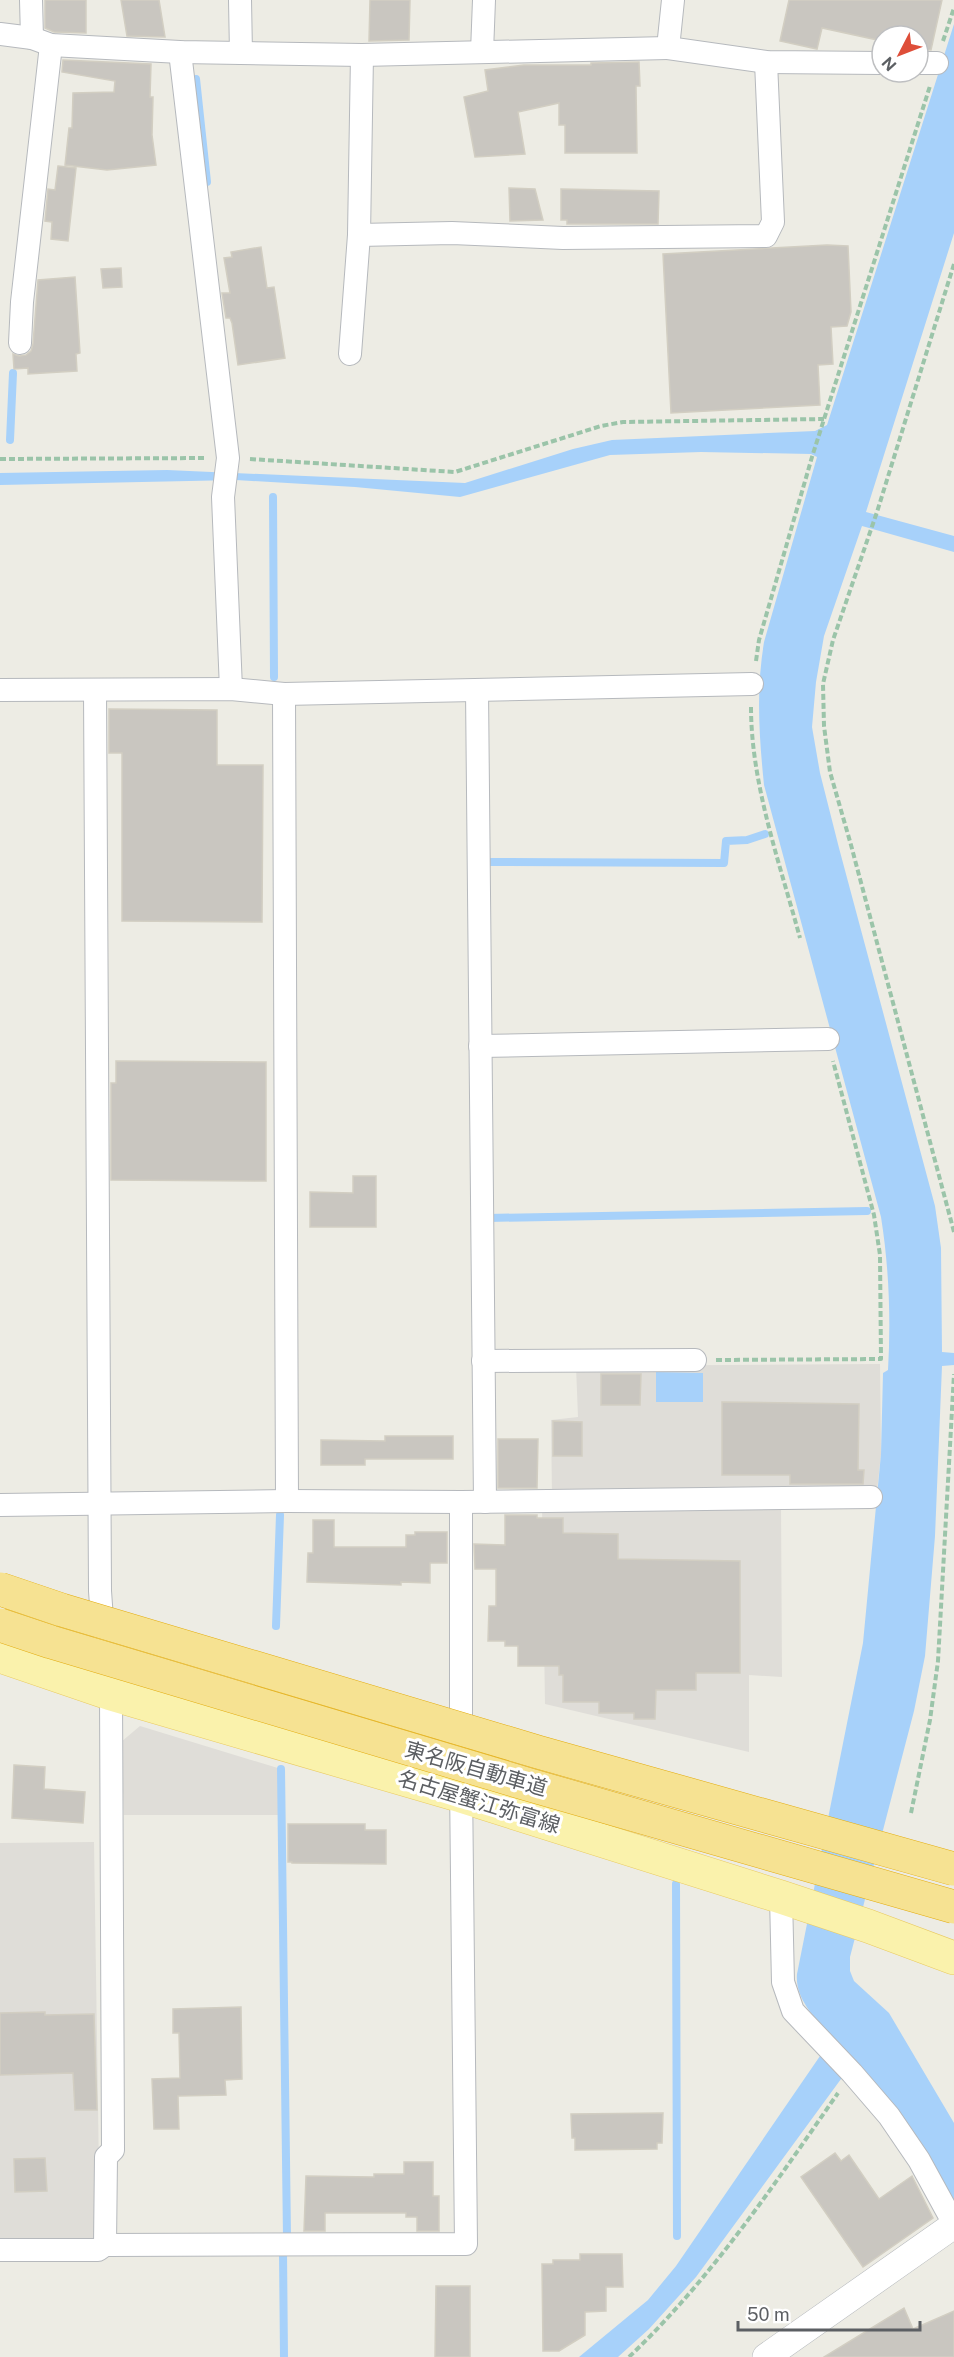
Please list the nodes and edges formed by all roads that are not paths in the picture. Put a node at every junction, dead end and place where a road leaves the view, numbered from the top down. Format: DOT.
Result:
graph roads {
  1 [pos="31,0"];
  2 [pos="240,0"];
  3 [pos="484,0"];
  4 [pos="673,0"];
  5 [pos="0,34"];
  6 [pos="42,41"];
  7 [pos="668,48"];
  8 [pos="180,52"];
  9 [pos="482,52"];
  10 [pos="241,53"];
  11 [pos="362,56"];
  12 [pos="766,62"];
  13 [pos="870,63"];
  14 [pos="359,235"];
  15 [pos="20,344"];
  16 [pos="350,354"];
  17 [pos="752,684"];
  18 [pos="231,688"];
  19 [pos="0,690"];
  20 [pos="96,690"];
  21 [pos="477,690"];
  22 [pos="284,694"];
  23 [pos="828,1040"];
  24 [pos="480,1046"];
  25 [pos="695,1360"];
  26 [pos="483,1361"];
  27 [pos="871,1497"];
  28 [pos="286,1501"];
  29 [pos="461,1502"];
  30 [pos="484,1502"];
  31 [pos="0,1505"];
  32 [pos="100,1505"];
  33 [pos="0,1589"];
  34 [pos="0,1625"];
  35 [pos="0,1656"];
  36 [pos="109,1693"];
  37 [pos="461,1796"];
  38 [pos="954,1869"];
  39 [pos="789,1900"];
  40 [pos="954,1907"];
  41 [pos="954,1958"];
  42 [pos="954,2225"];
  43 [pos="105,2245"];
  44 [pos="0,2250"];
  45 [pos="766,2357"];
  1 -- 6 [label="street"];
  2 -- 10 [label="street"];
  3 -- 9 [label="street"];
  4 -- 7 [label="street"];
  5 -- 6 [label="street"];
  6 -- 8 [label="street"];
  6 -- 15 [label="street"];
  7 -- 9 [label="street"];
  7 -- 12 [label="street"];
  8 -- 10 [label="street"];
  8 -- 18 [label="street"];
  9 -- 11 [label="street"];
  10 -- 11 [label="street"];
  11 -- 14 [label="street"];
  12 -- 13 [label="street"];
  12 -- 14 [label="street"];
  14 -- 16 [label="street"];
  17 -- 21 [label="street"];
  18 -- 20 [label="street"];
  18 -- 22 [label="street"];
  19 -- 20 [label="street"];
  20 -- 32 [label="street"];
  21 -- 22 [label="street"];
  21 -- 24 [label="street"];
  22 -- 28 [label="street"];
  23 -- 24 [label="street"];
  24 -- 26 [label="street"];
  25 -- 26 [label="street"];
  26 -- 30 [label="street"];
  27 -- 30 [label="street"];
  28 -- 29 [label="street"];
  28 -- 32 [label="street"];
  29 -- 30 [label="street"];
  29 -- 37 [label="street"];
  31 -- 32 [label="street"];
  32 -- 36 [label="street"];
  33 -- 38 [label="highway, 東名阪自動車道, bridge"];
  34 -- 40 [label="highway, 東名阪自動車道, bridge"];
  35 -- 36 [label="main road, 名古屋蟹江弥富線"];
  36 -- 37 [label="main road, 名古屋蟹江弥富線"];
  36 -- 43 [label="street"];
  37 -- 39 [label="main road, 名古屋蟹江弥富線"];
  37 -- 43 [label="street"];
  39 -- 41 [label="main road, 名古屋蟹江弥富線"];
  39 -- 42 [label="street"];
  42 -- 45 [label="street"];
  43 -- 44 [label="street"];
}
